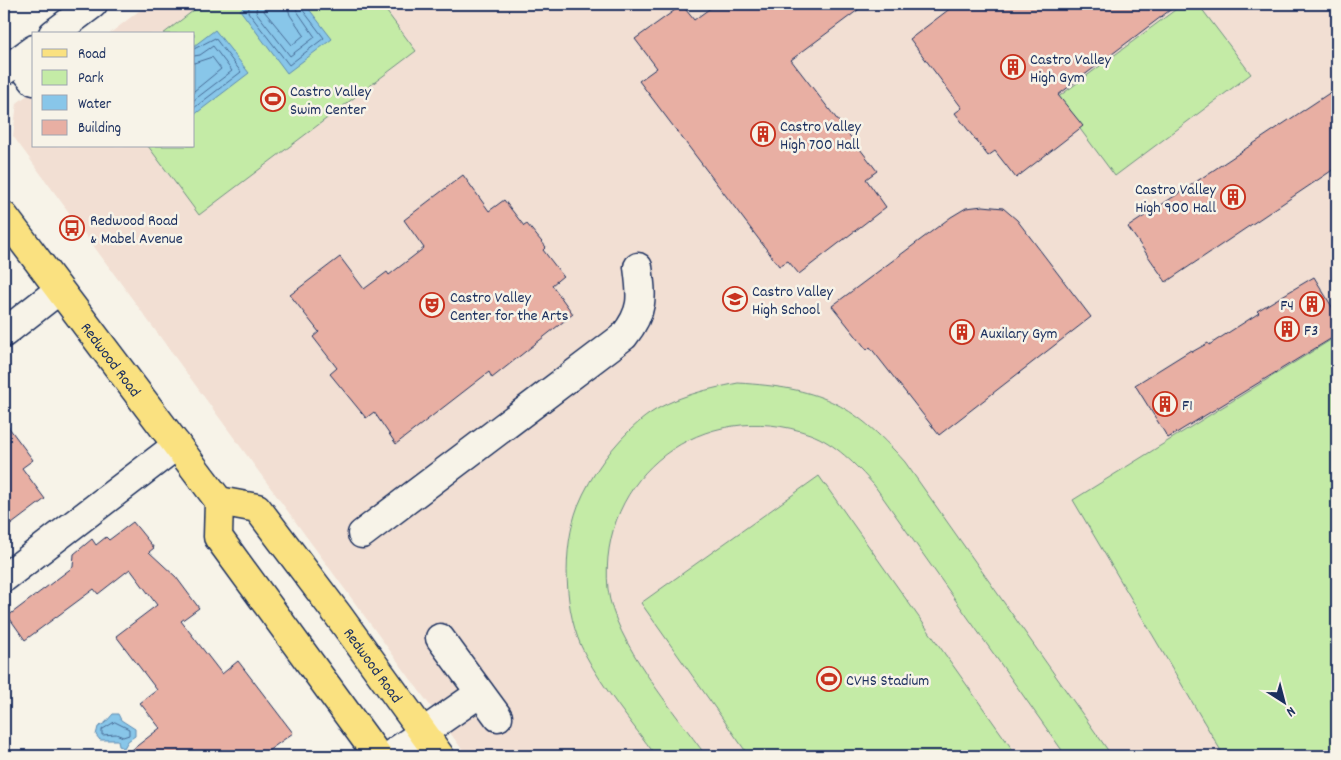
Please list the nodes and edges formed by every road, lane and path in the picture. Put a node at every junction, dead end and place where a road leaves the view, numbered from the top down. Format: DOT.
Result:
graph roads {
  1 [pos="93,4"];
  2 [pos="56,32"];
  3 [pos="4,216"];
  4 [pos="638,267"];
  5 [pos="59,290"];
  6 [pos="4,333"];
  7 [pos="177,445"];
  8 [pos="219,501"];
  9 [pos="362,534"];
  10 [pos="4,578"];
  11 [pos="440,638"];
  12 [pos="480,693"];
  13 [pos="498,718"];
  14 [pos="423,732"];
  15 [pos="378,756"];
  16 [pos="389,756"];
  17 [pos="440,756"];
  1 -- 2 [label="street"];
  3 -- 5 [label="main road, Redwood Road"];
  4 -- 9 [label="street"];
  5 -- 6 [label="street"];
  5 -- 7 [label="main road, Redwood Road"];
  7 -- 8 [label="main road, Redwood Road"];
  7 -- 10 [label="street"];
  8 -- 14 [label="main road, Redwood Road"];
  8 -- 15 [label="main road"];
  11 -- 12 [label="street"];
  12 -- 13 [label="street"];
  12 -- 14 [label="street"];
  14 -- 16 [label="street"];
  14 -- 17 [label="main road, Redwood Road"];
}
